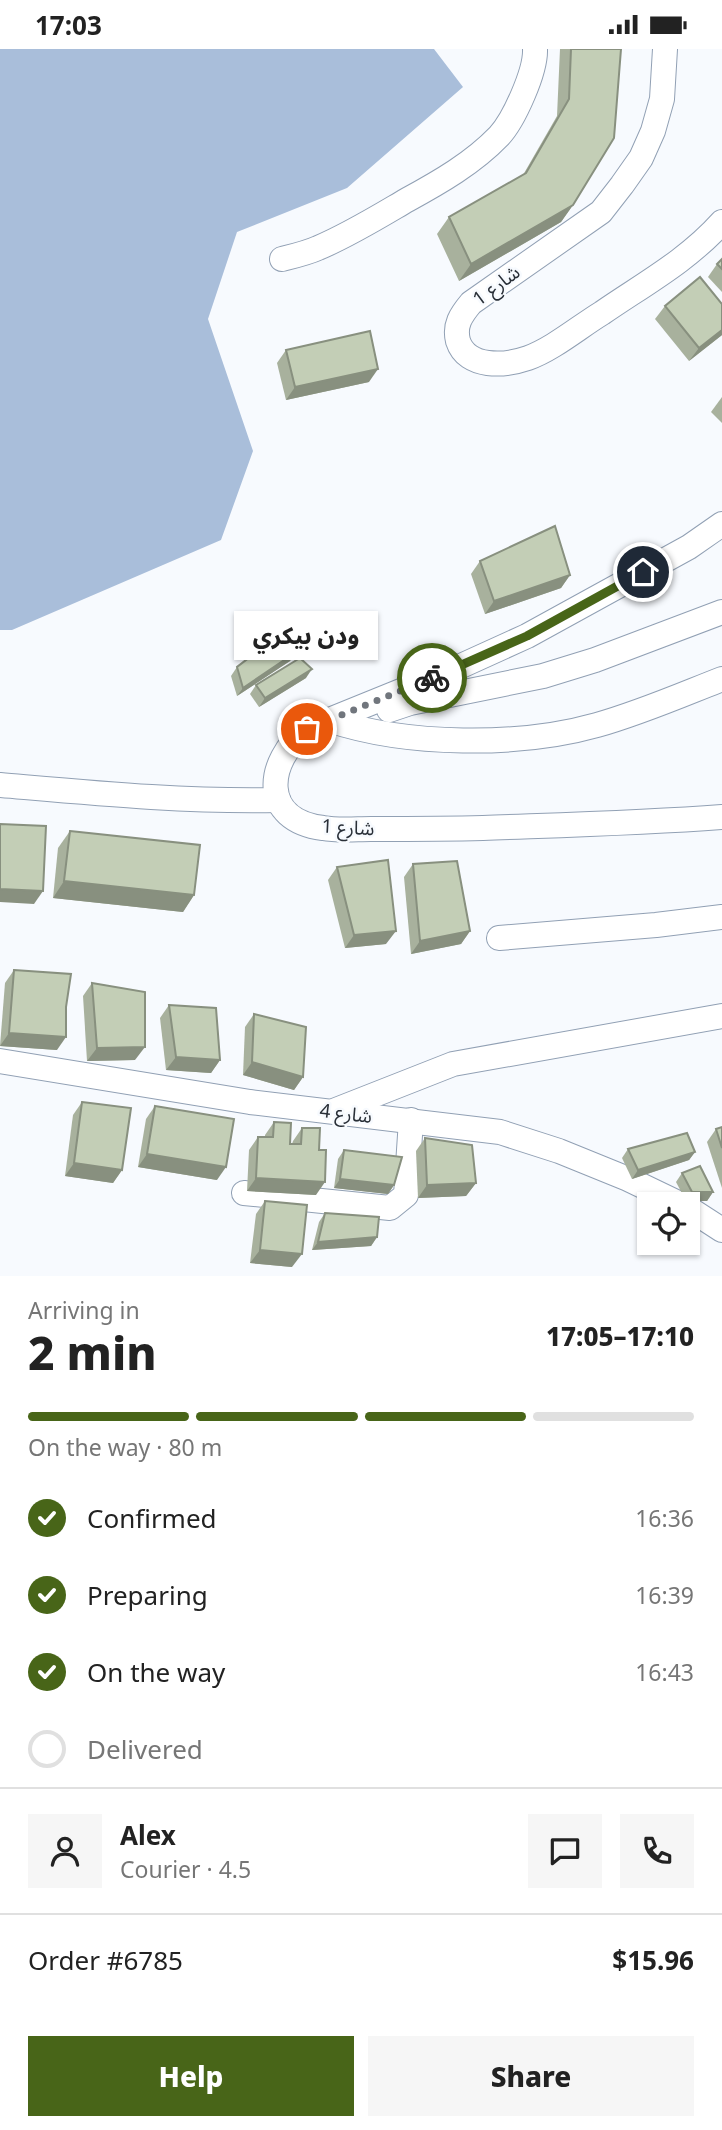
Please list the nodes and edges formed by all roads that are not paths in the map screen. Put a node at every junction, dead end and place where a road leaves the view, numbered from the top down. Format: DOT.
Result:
graph roads {
  1 [pos="536,49"];
  2 [pos="665,49"];
  3 [pos="722,222"];
  4 [pos="282,259"];
  5 [pos="722,524"];
  6 [pos="722,612"];
  7 [pos="722,679"];
  8 [pos="340,723"];
  9 [pos="0,785"];
  10 [pos="278,800"];
  11 [pos="722,817"];
  12 [pos="722,917"];
  13 [pos="499,938"];
  14 [pos="722,1016"];
  15 [pos="0,1061"];
  16 [pos="332,1111"];
  17 [pos="411,1120"];
  18 [pos="655,1192"];
  19 [pos="244,1193"];
  20 [pos="700,1216"];
  21 [pos="722,1230"];
  1 -- 4 [label="street"];
  2 -- 3 [label="street, شارع 1"];
  5 -- 8 [label="street"];
  6 -- 8 [label="street"];
  7 -- 8 [label="street"];
  8 -- 10 [label="street"];
  9 -- 10 [label="street"];
  10 -- 11 [label="street, شارع 1"];
  12 -- 13 [label="street"];
  14 -- 16 [label="street"];
  15 -- 16 [label="street, شارع 4"];
  16 -- 17 [label="street, شارع 4"];
  17 -- 18 [label="street, شارع 4"];
  17 -- 19 [label="street"];
  20 -- 21 [label="street"];
}
